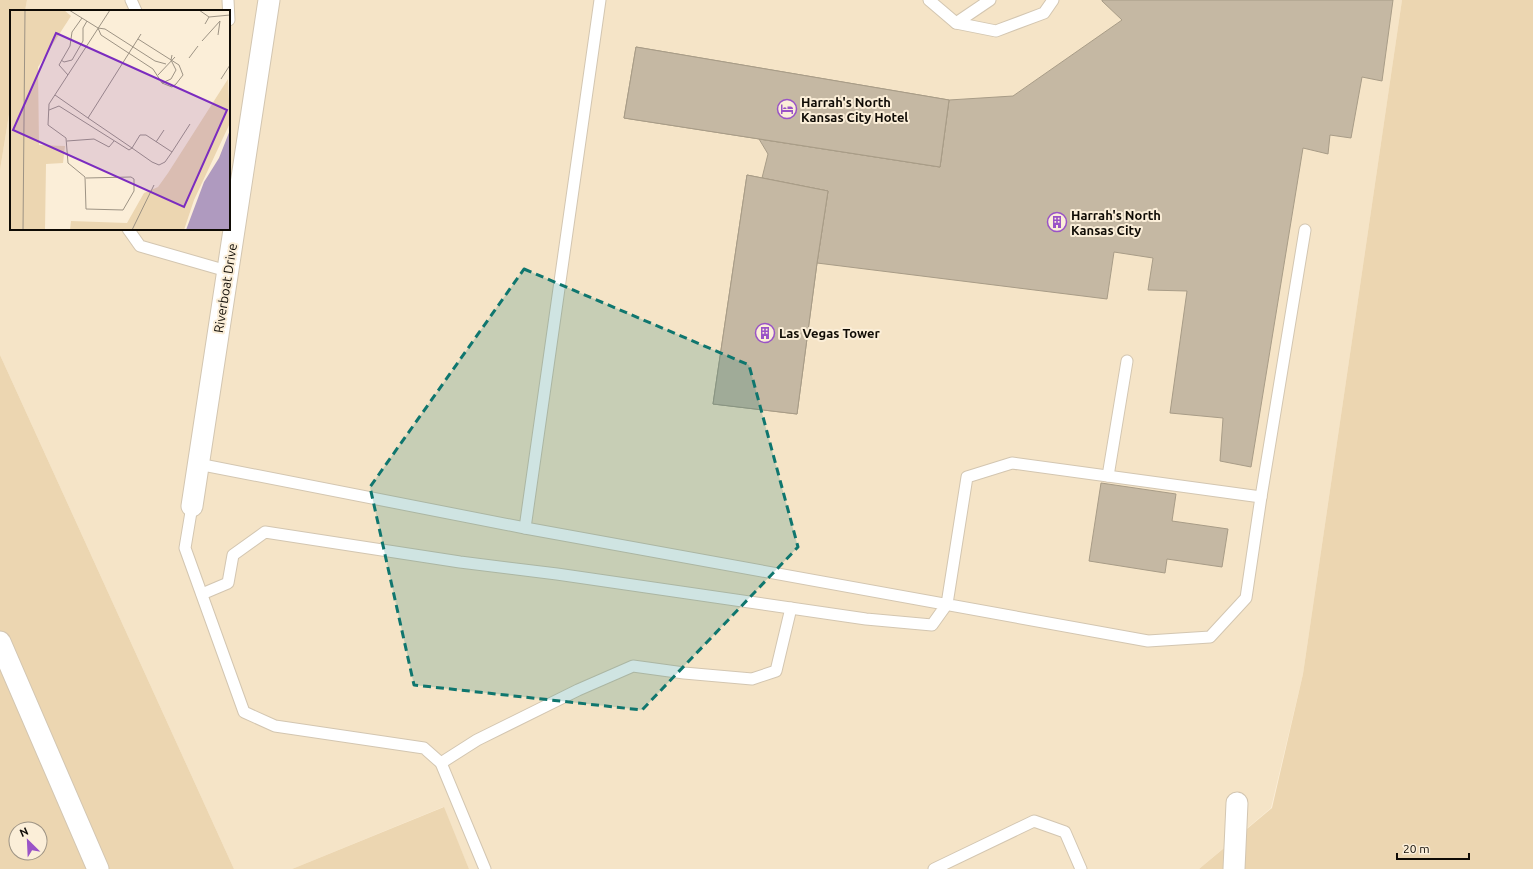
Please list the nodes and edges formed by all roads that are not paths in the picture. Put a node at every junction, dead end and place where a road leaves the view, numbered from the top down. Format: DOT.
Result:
graph roads {
  1 [pos="131,0"];
  2 [pos="228,0"];
  3 [pos="269,0"];
  4 [pos="600,0"];
  5 [pos="929,0"];
  6 [pos="990,0"];
  7 [pos="1053,0"];
  8 [pos="136,10"];
  9 [pos="228,10"];
  10 [pos="956,23"];
  11 [pos="129,230"];
  12 [pos="1305,230"];
  13 [pos="227,271"];
  14 [pos="1127,361"];
  15 [pos="198,464"];
  16 [pos="1108,476"];
  17 [pos="1261,496"];
  18 [pos="192,506"];
  19 [pos="526,528"];
  20 [pos="202,594"];
  21 [pos="947,604"];
  22 [pos="791,608"];
  23 [pos="0,642"];
  24 [pos="441,763"];
  25 [pos="1237,803"];
  26 [pos="98,869"];
  27 [pos="485,869"];
  28 [pos="934,869"];
  29 [pos="1081,869"];
  30 [pos="1234,869"];
  1 -- 8 [label="lane"];
  2 -- 9 [label="lane"];
  3 -- 13 [label="street, Riverboat Drive"];
  4 -- 19 [label="lane"];
  5 -- 10 [label="lane"];
  6 -- 10 [label="lane"];
  7 -- 10 [label="lane"];
  11 -- 13 [label="lane"];
  12 -- 17 [label="lane"];
  13 -- 15 [label="street, Riverboat Drive"];
  14 -- 16 [label="lane"];
  15 -- 18 [label="street, Riverboat Drive"];
  15 -- 19 [label="lane"];
  16 -- 17 [label="lane"];
  16 -- 21 [label="lane"];
  17 -- 21 [label="lane"];
  18 -- 20 [label="lane"];
  19 -- 21 [label="lane"];
  20 -- 22 [label="lane"];
  20 -- 24 [label="lane"];
  21 -- 22 [label="lane"];
  22 -- 24 [label="lane"];
  23 -- 26 [label="street"];
  24 -- 27 [label="lane"];
  25 -- 30 [label="street"];
  28 -- 29 [label="lane"];
}
